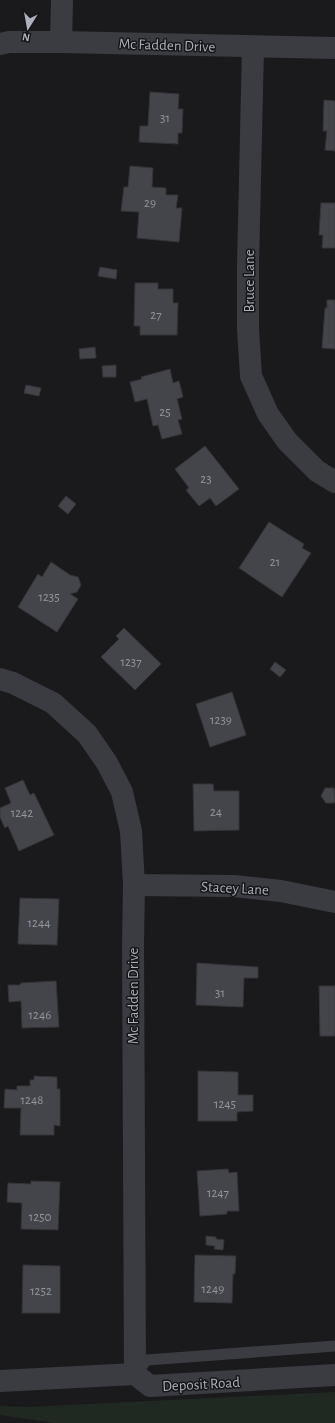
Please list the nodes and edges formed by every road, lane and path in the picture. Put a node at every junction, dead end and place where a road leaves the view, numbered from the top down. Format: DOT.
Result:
graph roads {
  1 [pos="62,0"];
  2 [pos="62,42"];
  3 [pos="0,44"];
  4 [pos="253,47"];
  5 [pos="335,48"];
  6 [pos="335,482"];
  7 [pos="0,679"];
  8 [pos="134,885"];
  9 [pos="335,902"];
  10 [pos="335,1346"];
  11 [pos="135,1374"];
  12 [pos="335,1375"];
  13 [pos="0,1381"];
  1 -- 2 [label="street"];
  2 -- 3 [label="street, Mc Fadden Drive"];
  2 -- 4 [label="street, Mc Fadden Drive"];
  4 -- 5 [label="street, Mc Fadden Drive"];
  4 -- 6 [label="street, Bruce Lane"];
  7 -- 8 [label="street, Mc Fadden Drive"];
  8 -- 9 [label="street, Stacey Lane"];
  8 -- 11 [label="street, Mc Fadden Drive"];
  10 -- 11 [label="lane"];
  11 -- 12 [label="street, Deposit Road"];
  11 -- 13 [label="street"];
}
